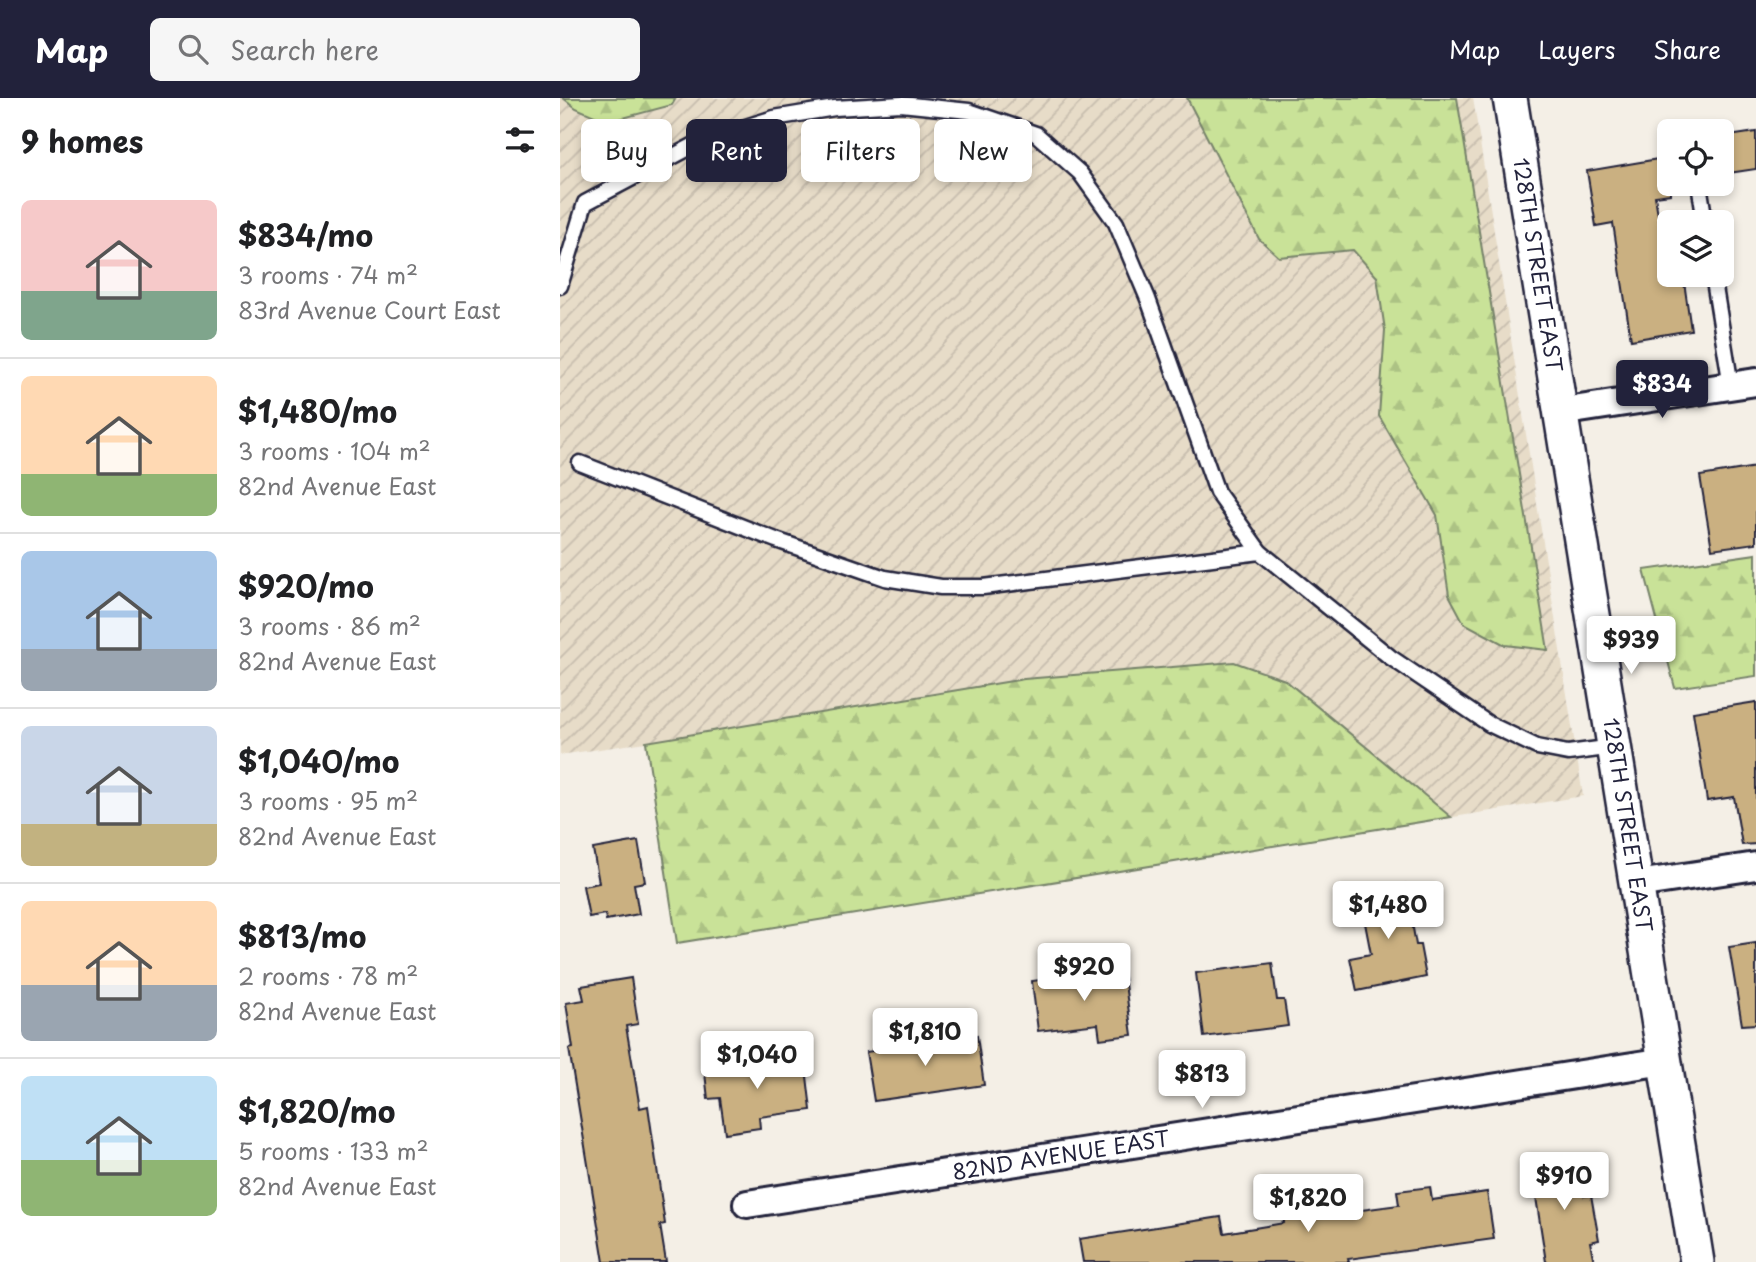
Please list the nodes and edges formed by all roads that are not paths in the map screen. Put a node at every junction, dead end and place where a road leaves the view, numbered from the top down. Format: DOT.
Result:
graph roads {
  1 [pos="1510,98"];
  2 [pos="560,286"];
  3 [pos="1716,287"];
  4 [pos="1744,384"];
  5 [pos="1560,412"];
  6 [pos="580,463"];
  7 [pos="1260,551"];
  8 [pos="1615,747"];
  9 [pos="1756,866"];
  10 [pos="1637,884"];
  11 [pos="1665,1061"];
  12 [pos="747,1204"];
  13 [pos="1697,1262"];
  1 -- 5 [label="street, 128TH STREET EAST"];
  2 -- 7 [label="lane"];
  3 -- 4 [label="lane"];
  4 -- 5 [label="street"];
  5 -- 8 [label="street, 128TH STREET EAST"];
  6 -- 7 [label="lane"];
  7 -- 8 [label="lane"];
  8 -- 10 [label="street, 128TH STREET EAST"];
  9 -- 10 [label="street"];
  10 -- 11 [label="street, 128TH STREET EAST"];
  11 -- 12 [label="street, 82ND AVENUE EAST"];
  11 -- 13 [label="street, 128TH STREET EAST"];
}
